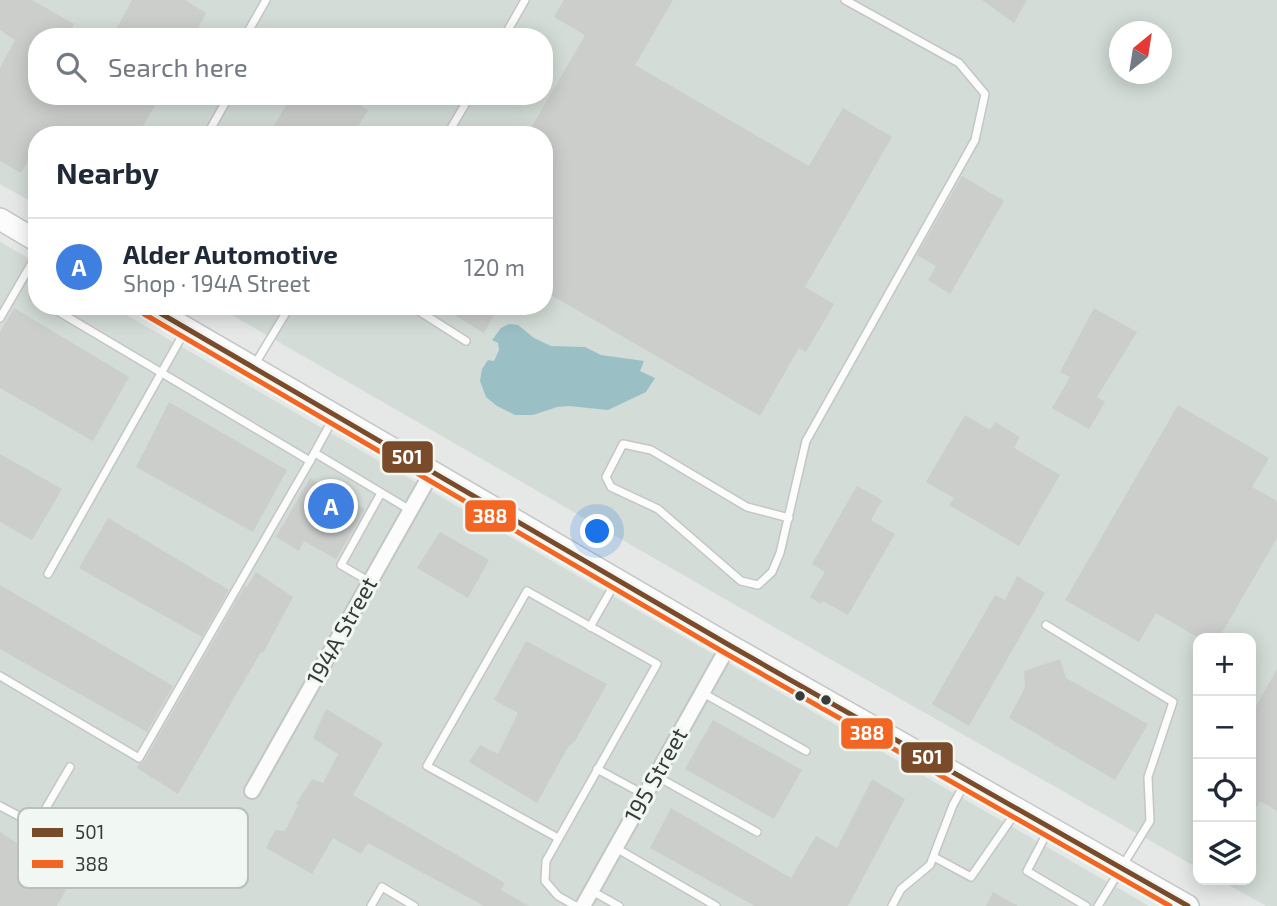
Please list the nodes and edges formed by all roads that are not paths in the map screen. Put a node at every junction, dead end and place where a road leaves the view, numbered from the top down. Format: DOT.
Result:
graph roads {
  1 [pos="266,0"];
  2 [pos="525,0"];
  3 [pos="845,0"];
  4 [pos="250,28"];
  5 [pos="509,28"];
  6 [pos="224,105"];
  7 [pos="465,105"];
  8 [pos="212,126"];
  9 [pos="452,126"];
  10 [pos="0,219"];
  11 [pos="28,235"];
  12 [pos="28,270"];
  13 [pos="64,315"];
  14 [pos="163,315"];
  15 [pos="285,315"];
  16 [pos="425,315"];
  17 [pos="0,318"];
  18 [pos="186,329"];
  19 [pos="467,341"];
  20 [pos="253,367"];
  21 [pos="162,372"];
  22 [pos="335,416"];
  23 [pos="312,457"];
  24 [pos="432,472"];
  25 [pos="382,493"];
  26 [pos="410,510"];
  27 [pos="789,517"];
  28 [pos="48,574"];
  29 [pos="617,580"];
  30 [pos="370,582"];
  31 [pos="1046,625"];
  32 [pos="590,627"];
  33 [pos="729,645"];
  34 [pos="0,676"];
  35 [pos="702,692"];
  36 [pos="806,751"];
  37 [pos="70,766"];
  38 [pos="597,769"];
  39 [pos="656,776"];
  40 [pos="966,780"];
  41 [pos="253,790"];
  42 [pos="645,795"];
  43 [pos="0,806"];
  44 [pos="46,808"];
  45 [pos="1018,810"];
  46 [pos="18,816"];
  47 [pos="1050,828"];
  48 [pos="757,832"];
  49 [pos="558,838"];
  50 [pos="615,848"];
  51 [pos="934,857"];
  52 [pos="1121,868"];
  53 [pos="591,891"];
  54 [pos="371,906"];
  55 [pos="414,906"];
  56 [pos="576,906"];
  57 [pos="583,906"];
  58 [pos="618,906"];
  59 [pos="716,906"];
  60 [pos="892,906"];
  61 [pos="1086,906"];
  62 [pos="1098,906"];
  63 [pos="1188,906"];
  1 -- 4 [label="lane"];
  2 -- 5 [label="lane"];
  3 -- 27 [label="lane"];
  6 -- 8 [label="lane"];
  7 -- 9 [label="lane"];
  10 -- 11 [label="main road"];
  12 -- 17 [label="lane"];
  13 -- 21 [label="lane"];
  14 -- 18 [label="main road"];
  15 -- 20 [label="lane"];
  16 -- 19 [label="lane"];
  18 -- 20 [label="main road"];
  18 -- 21 [label="lane"];
  20 -- 22 [label="main road"];
  21 -- 23 [label="lane"];
  21 -- 28 [label="lane"];
  22 -- 23 [label="lane"];
  22 -- 24 [label="main road"];
  23 -- 25 [label="lane"];
  23 -- 34 [label="lane"];
  24 -- 26 [label="street, 194A Street"];
  24 -- 29 [label="main road"];
  25 -- 26 [label="lane"];
  25 -- 30 [label="lane"];
  26 -- 30 [label="street, 194A Street"];
  27 -- 27 [label="lane"];
  29 -- 32 [label="lane"];
  29 -- 33 [label="main road"];
  30 -- 41 [label="street, 194A Street"];
  31 -- 52 [label="lane"];
  32 -- 38 [label="lane"];
  32 -- 49 [label="lane"];
  33 -- 35 [label="street, 195 Street"];
  33 -- 40 [label="main road"];
  35 -- 36 [label="lane"];
  35 -- 39 [label="street, 195 Street"];
  37 -- 44 [label="lane"];
  38 -- 42 [label="lane"];
  38 -- 49 [label="lane"];
  39 -- 42 [label="street, 195 Street"];
  39 -- 48 [label="lane"];
  40 -- 45 [label="main road"];
  40 -- 51 [label="lane"];
  42 -- 50 [label="street, 195 Street"];
  43 -- 46 [label="lane"];
  45 -- 47 [label="main road"];
  45 -- 51 [label="lane"];
  47 -- 52 [label="main road"];
  47 -- 61 [label="lane"];
  49 -- 56 [label="lane"];
  50 -- 53 [label="street, 195 Street"];
  50 -- 59 [label="lane"];
  51 -- 60 [label="lane"];
  52 -- 62 [label="lane"];
  52 -- 63 [label="main road"];
  53 -- 57 [label="street, 195 Street"];
  53 -- 58 [label="lane"];
  54 -- 55 [label="lane"];
}
